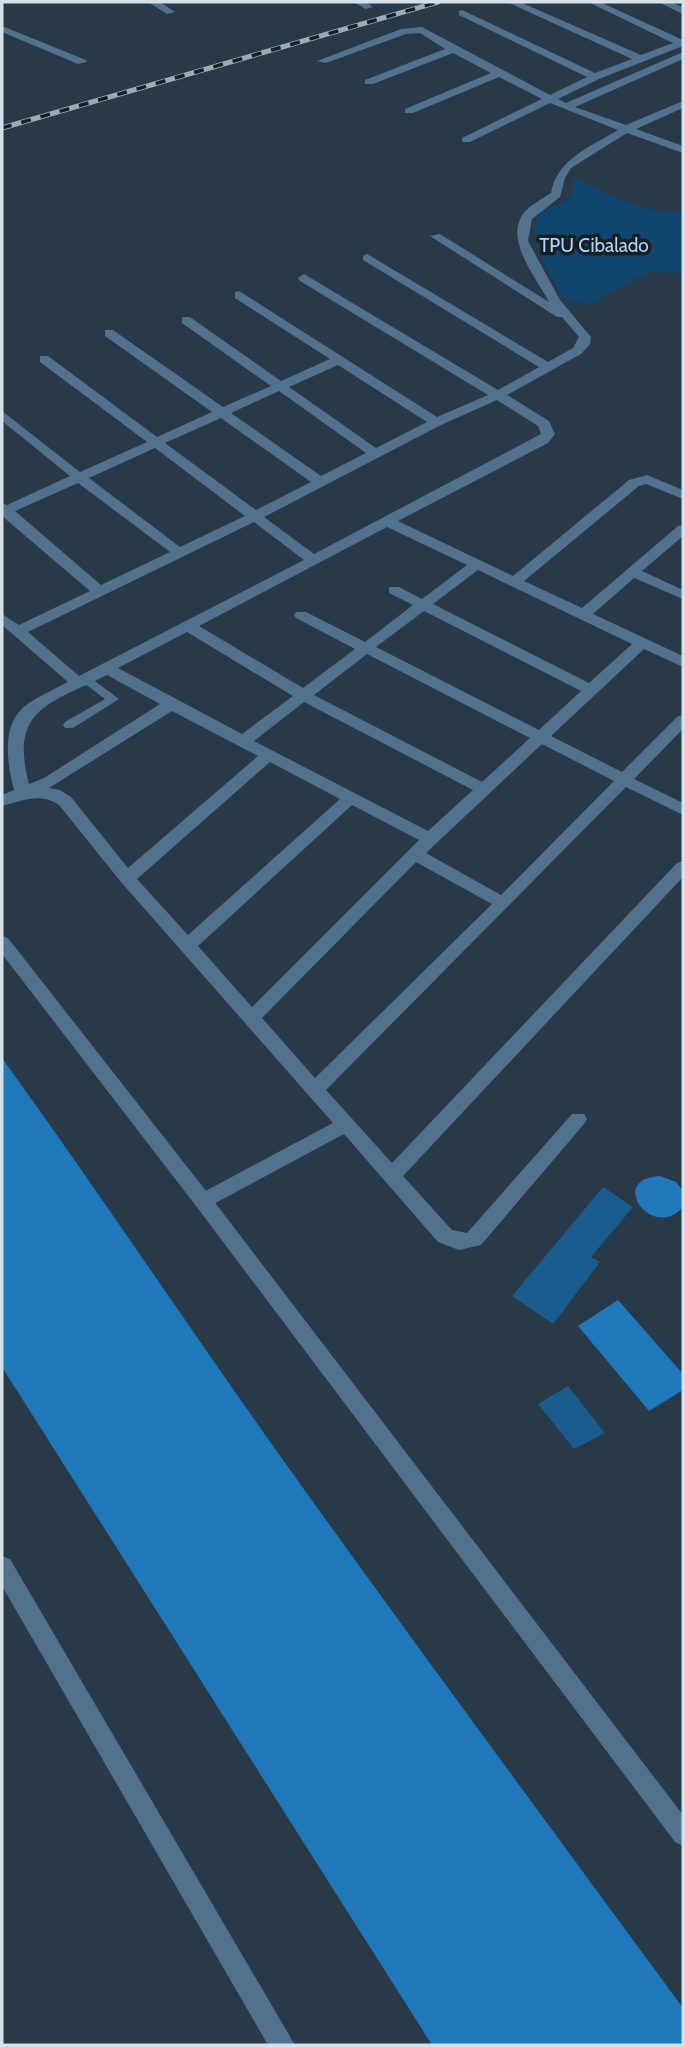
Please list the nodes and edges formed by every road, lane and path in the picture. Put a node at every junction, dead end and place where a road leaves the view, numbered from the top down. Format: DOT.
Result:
graph roads {
  1 [pos="153,2"];
  2 [pos="512,2"];
  3 [pos="593,2"];
  4 [pos="663,2"];
  5 [pos="683,11"];
  6 [pos="170,12"];
  7 [pos="462,13"];
  8 [pos="2,29"];
  9 [pos="672,30"];
  10 [pos="661,34"];
  11 [pos="683,43"];
  12 [pos="453,50"];
  13 [pos="683,55"];
  14 [pos="639,58"];
  15 [pos="322,61"];
  16 [pos="82,62"];
  17 [pos="499,74"];
  18 [pos="595,77"];
  19 [pos="369,82"];
  20 [pos="551,99"];
  21 [pos="683,104"];
  22 [pos="566,107"];
  23 [pos="409,111"];
  24 [pos="625,130"];
  25 [pos="466,140"];
  26 [pos="683,150"];
  27 [pos="436,236"];
  28 [pos="368,258"];
  29 [pos="304,278"];
  30 [pos="239,295"];
  31 [pos="567,318"];
  32 [pos="186,320"];
  33 [pos="109,333"];
  34 [pos="44,359"];
  35 [pos="338,360"];
  36 [pos="547,368"];
  37 [pos="280,386"];
  38 [pos="496,396"];
  39 [pos="221,413"];
  40 [pos="2,415"];
  41 [pos="436,422"];
  42 [pos="156,444"];
  43 [pos="375,453"];
  44 [pos="79,477"];
  45 [pos="320,482"];
  46 [pos="683,495"];
  47 [pos="3,509"];
  48 [pos="255,516"];
  49 [pos="386,521"];
  50 [pos="681,534"];
  51 [pos="178,552"];
  52 [pos="312,559"];
  53 [pos="478,563"];
  54 [pos="632,572"];
  55 [pos="515,581"];
  56 [pos="394,590"];
  57 [pos="100,592"];
  58 [pos="683,595"];
  59 [pos="423,605"];
  60 [pos="585,613"];
  61 [pos="301,615"];
  62 [pos="2,618"];
  63 [pos="187,625"];
  64 [pos="17,632"];
  65 [pos="643,642"];
  66 [pos="365,649"];
  67 [pos="683,662"];
  68 [pos="108,669"];
  69 [pos="83,682"];
  70 [pos="590,690"];
  71 [pos="304,696"];
  72 [pos="171,704"];
  73 [pos="683,720"];
  74 [pos="69,725"];
  75 [pos="539,738"];
  76 [pos="243,741"];
  77 [pos="269,755"];
  78 [pos="625,780"];
  79 [pos="484,789"];
  80 [pos="23,793"];
  81 [pos="349,799"];
  82 [pos="2,801"];
  83 [pos="683,810"];
  84 [pos="430,839"];
  85 [pos="416,855"];
  86 [pos="683,867"];
  87 [pos="127,878"];
  88 [pos="503,904"];
  89 [pos="2,942"];
  90 [pos="187,946"];
  91 [pos="250,1019"];
  92 [pos="314,1090"];
  93 [pos="578,1118"];
  94 [pos="345,1125"];
  95 [pos="391,1176"];
  96 [pos="202,1201"];
  97 [pos="2,1566"];
  98 [pos="683,1834"];
  99 [pos="282,2045"];
  1 -- 6 [label="street"];
  2 -- 14 [label="street"];
  3 -- 10 [label="street"];
  4 -- 5 [label="street"];
  7 -- 18 [label="street"];
  8 -- 16 [label="street"];
  9 -- 10 [label="street"];
  10 -- 11 [label="street"];
  11 -- 14 [label="street"];
  12 -- 15 [label="street"];
  12 -- 17 [label="street"];
  12 -- 19 [label="street"];
  13 -- 22 [label="street"];
  14 -- 18 [label="street"];
  17 -- 20 [label="street"];
  17 -- 23 [label="street"];
  18 -- 20 [label="street"];
  20 -- 22 [label="street"];
  20 -- 25 [label="street"];
  21 -- 24 [label="street"];
  22 -- 24 [label="street"];
  24 -- 26 [label="street"];
  24 -- 31 [label="street"];
  27 -- 31 [label="street"];
  28 -- 36 [label="street"];
  29 -- 38 [label="street"];
  30 -- 35 [label="street"];
  31 -- 36 [label="street"];
  32 -- 37 [label="street"];
  33 -- 39 [label="street"];
  34 -- 42 [label="street"];
  35 -- 37 [label="street"];
  35 -- 41 [label="street"];
  36 -- 38 [label="street"];
  37 -- 39 [label="street"];
  37 -- 43 [label="street"];
  38 -- 41 [label="street"];
  38 -- 49 [label="street"];
  39 -- 42 [label="street"];
  39 -- 45 [label="street"];
  40 -- 44 [label="street"];
  41 -- 43 [label="street"];
  42 -- 44 [label="street"];
  42 -- 48 [label="street"];
  43 -- 45 [label="street"];
  44 -- 47 [label="street"];
  44 -- 51 [label="street"];
  45 -- 48 [label="street"];
  46 -- 55 [label="street"];
  47 -- 57 [label="street"];
  48 -- 51 [label="street"];
  48 -- 52 [label="street"];
  49 -- 52 [label="street"];
  49 -- 53 [label="street"];
  50 -- 54 [label="street"];
  51 -- 57 [label="street"];
  52 -- 63 [label="street"];
  53 -- 55 [label="street"];
  53 -- 59 [label="street"];
  54 -- 58 [label="street"];
  54 -- 60 [label="street"];
  55 -- 60 [label="street"];
  56 -- 59 [label="street"];
  57 -- 64 [label="street"];
  59 -- 66 [label="street"];
  59 -- 70 [label="street"];
  60 -- 65 [label="street"];
  61 -- 66 [label="street"];
  62 -- 64 [label="street"];
  63 -- 68 [label="street"];
  63 -- 71 [label="street"];
  64 -- 69 [label="street"];
  65 -- 67 [label="street"];
  65 -- 70 [label="street"];
  66 -- 71 [label="street"];
  66 -- 75 [label="street"];
  68 -- 69 [label="street"];
  68 -- 72 [label="street"];
  69 -- 74 [label="lane"];
  69 -- 80 [label="street"];
  70 -- 75 [label="street"];
  71 -- 76 [label="street"];
  71 -- 79 [label="street"];
  72 -- 76 [label="street"];
  72 -- 80 [label="street"];
  73 -- 78 [label="street"];
  75 -- 78 [label="street"];
  75 -- 79 [label="street"];
  76 -- 77 [label="street"];
  77 -- 81 [label="street"];
  77 -- 87 [label="street"];
  78 -- 83 [label="street"];
  78 -- 88 [label="street"];
  79 -- 84 [label="street"];
  80 -- 82 [label="street"];
  80 -- 87 [label="street"];
  81 -- 84 [label="street"];
  81 -- 90 [label="street"];
  84 -- 85 [label="street"];
  85 -- 88 [label="street"];
  85 -- 91 [label="street"];
  86 -- 95 [label="street"];
  87 -- 90 [label="street"];
  88 -- 92 [label="street"];
  89 -- 96 [label="street"];
  90 -- 91 [label="street"];
  91 -- 92 [label="street"];
  92 -- 94 [label="street"];
  93 -- 95 [label="street"];
  94 -- 95 [label="street"];
  94 -- 96 [label="street"];
  96 -- 98 [label="street"];
  97 -- 99 [label="street"];
}
